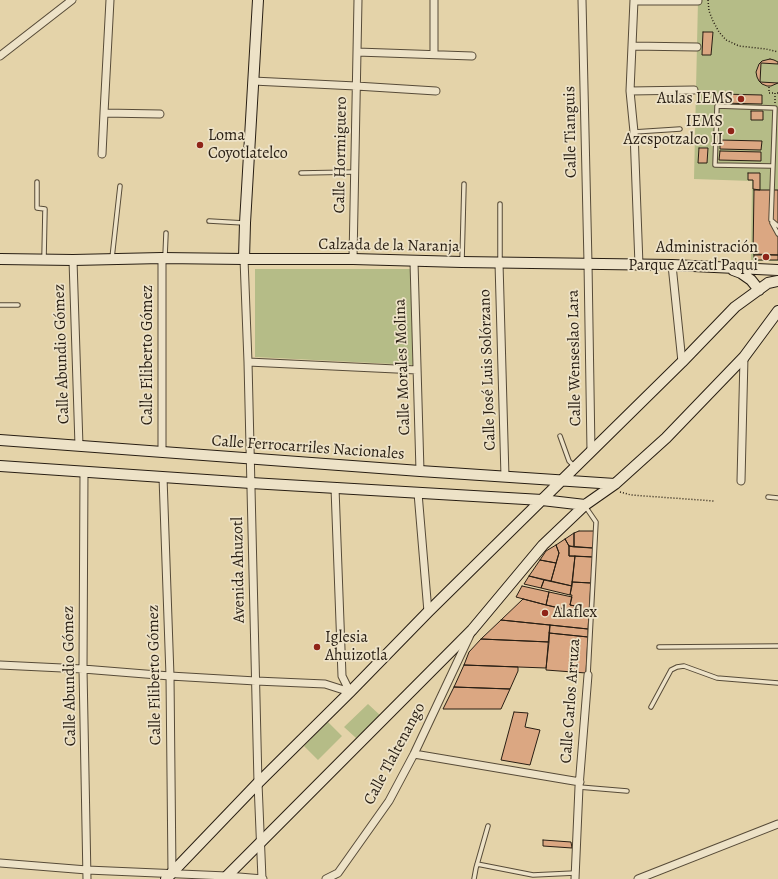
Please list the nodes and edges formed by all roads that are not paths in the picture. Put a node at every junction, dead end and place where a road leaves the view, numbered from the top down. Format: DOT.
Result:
graph roads {
  1 [pos="72,0"];
  2 [pos="110,0"];
  3 [pos="258,0"];
  4 [pos="358,0"];
  5 [pos="434,0"];
  6 [pos="582,0"];
  7 [pos="698,0"];
  8 [pos="634,1"];
  9 [pos="632,46"];
  10 [pos="697,47"];
  11 [pos="357,52"];
  12 [pos="434,54"];
  13 [pos="0,56"];
  14 [pos="472,56"];
  15 [pos="253,81"];
  16 [pos="356,86"];
  17 [pos="694,90"];
  18 [pos="630,91"];
  19 [pos="436,92"];
  20 [pos="104,113"];
  21 [pos="160,114"];
  22 [pos="680,129"];
  23 [pos="634,132"];
  24 [pos="102,154"];
  25 [pos="772,166"];
  26 [pos="354,172"];
  27 [pos="301,173"];
  28 [pos="37,182"];
  29 [pos="464,184"];
  30 [pos="120,186"];
  31 [pos="500,204"];
  32 [pos="771,220"];
  33 [pos="210,221"];
  34 [pos="245,223"];
  35 [pos="778,226"];
  36 [pos="166,234"];
  37 [pos="778,234"];
  38 [pos="163,258"];
  39 [pos="0,259"];
  40 [pos="112,259"];
  41 [pos="353,259"];
  42 [pos="44,260"];
  43 [pos="73,260"];
  44 [pos="244,260"];
  45 [pos="414,262"];
  46 [pos="462,262"];
  47 [pos="499,263"];
  48 [pos="588,264"];
  49 [pos="640,265"];
  50 [pos="672,265"];
  51 [pos="727,268"];
  52 [pos="763,269"];
  53 [pos="778,270"];
  54 [pos="778,281"];
  55 [pos="768,283"];
  56 [pos="759,290"];
  57 [pos="0,305"];
  58 [pos="18,305"];
  59 [pos="778,311"];
  60 [pos="744,357"];
  61 [pos="248,362"];
  62 [pos="682,362"];
  63 [pos="417,370"];
  64 [pos="560,436"];
  65 [pos="0,440"];
  66 [pos="79,446"];
  67 [pos="591,451"];
  68 [pos="162,452"];
  69 [pos="250,459"];
  70 [pos="0,466"];
  71 [pos="575,467"];
  72 [pos="420,471"];
  73 [pos="84,472"];
  74 [pos="163,477"];
  75 [pos="505,477"];
  76 [pos="562,480"];
  77 [pos="741,481"];
  78 [pos="251,483"];
  79 [pos="611,486"];
  80 [pos="335,488"];
  81 [pos="418,493"];
  82 [pos="768,497"];
  83 [pos="778,498"];
  84 [pos="542,500"];
  85 [pos="585,505"];
  86 [pos="428,612"];
  87 [pos="472,630"];
  88 [pos="778,646"];
  89 [pos="659,647"];
  90 [pos="0,665"];
  91 [pos="83,669"];
  92 [pos="588,675"];
  93 [pos="170,676"];
  94 [pos="256,681"];
  95 [pos="778,683"];
  96 [pos="350,692"];
  97 [pos="651,706"];
  98 [pos="414,754"];
  99 [pos="258,783"];
  100 [pos="580,784"];
  101 [pos="627,792"];
  102 [pos="778,824"];
  103 [pos="488,826"];
  104 [pos="260,842"];
  105 [pos="0,863"];
  106 [pos="477,864"];
  107 [pos="87,870"];
  108 [pos="169,876"];
  109 [pos="575,876"];
  110 [pos="225,877"];
  111 [pos="329,878"];
  112 [pos="87,879"];
  113 [pos="262,879"];
  114 [pos="474,879"];
  115 [pos="638,879"];
  1 -- 13 [label="street"];
  2 -- 20 [label="street"];
  3 -- 15 [label="main road"];
  4 -- 11 [label="street, Calle Hormiguero"];
  5 -- 12 [label="street"];
  6 -- 48 [label="street, Calle Tianguis"];
  7 -- 8 [label="street"];
  8 -- 9 [label="street"];
  9 -- 10 [label="street"];
  9 -- 18 [label="street"];
  11 -- 12 [label="street"];
  11 -- 16 [label="street, Calle Hormiguero"];
  12 -- 14 [label="street"];
  15 -- 16 [label="street"];
  15 -- 34 [label="main road"];
  16 -- 19 [label="street"];
  16 -- 26 [label="street, Calle Hormiguero"];
  17 -- 18 [label="street"];
  18 -- 23 [label="street"];
  20 -- 21 [label="street"];
  20 -- 24 [label="street"];
  22 -- 23 [label="lane"];
  23 -- 49 [label="street"];
  25 -- 25 [label="lane"];
  25 -- 32 [label="lane"];
  26 -- 27 [label="lane"];
  26 -- 41 [label="street, Calle Hormiguero"];
  28 -- 42 [label="lane"];
  29 -- 46 [label="lane"];
  30 -- 40 [label="lane"];
  31 -- 47 [label="lane"];
  32 -- 35 [label="lane"];
  32 -- 37 [label="lane"];
  33 -- 34 [label="lane"];
  34 -- 44 [label="main road"];
  36 -- 38 [label="lane"];
  38 -- 40 [label="main road, Calzada de la Naranja"];
  38 -- 44 [label="main road, Calzada de la Naranja"];
  38 -- 68 [label="street, Calle Filiberto Gómez"];
  39 -- 42 [label="main road, Calzada de la Naranja"];
  40 -- 43 [label="main road, Calzada de la Naranja"];
  41 -- 44 [label="main road, Calzada de la Naranja"];
  41 -- 45 [label="main road, Calzada de la Naranja"];
  42 -- 43 [label="main road, Calzada de la Naranja"];
  43 -- 66 [label="street, Calle Abundio Gómez"];
  44 -- 61 [label="street, Avenida Ahuzotl"];
  45 -- 46 [label="main road, Calzada de la Naranja"];
  45 -- 63 [label="street, Calle Morales Molina"];
  46 -- 47 [label="main road, Calzada de la Naranja"];
  47 -- 48 [label="main road, Calzada de la Naranja"];
  47 -- 75 [label="street, Calle José Luis Solórzano"];
  48 -- 49 [label="main road, Calzada de la Naranja"];
  48 -- 67 [label="street, Calle Wenseslao Lara"];
  49 -- 50 [label="main road, Calzada de la Naranja"];
  50 -- 51 [label="main road, Calzada de la Naranja"];
  50 -- 62 [label="street"];
  51 -- 52 [label="main road, Calzada de la Naranja"];
  51 -- 56 [label="main road"];
  52 -- 53 [label="main road, Calzada de la Naranja"];
  52 -- 55 [label="main road"];
  54 -- 55 [label="main road"];
  55 -- 56 [label="main road"];
  56 -- 62 [label="main road"];
  57 -- 58 [label="lane"];
  59 -- 60 [label="main road"];
  60 -- 77 [label="street"];
  60 -- 79 [label="main road"];
  61 -- 63 [label="street"];
  61 -- 69 [label="street, Avenida Ahuzotl"];
  62 -- 67 [label="main road"];
  63 -- 72 [label="street, Calle Morales Molina"];
  64 -- 71 [label="lane"];
  65 -- 66 [label="main road, Calle Ferrocarriles Nacionales"];
  66 -- 68 [label="main road, Calle Ferrocarriles Nacionales"];
  67 -- 71 [label="main road"];
  68 -- 69 [label="main road, Calle Ferrocarriles Nacionales"];
  69 -- 72 [label="main road, Calle Ferrocarriles Nacionales"];
  69 -- 78 [label="street, Avenida Ahuzotl"];
  70 -- 73 [label="main road"];
  71 -- 76 [label="main road"];
  72 -- 75 [label="main road, Calle Ferrocarriles Nacionales"];
  73 -- 74 [label="main road"];
  73 -- 91 [label="street, Calle Abundio Gómez"];
  74 -- 78 [label="main road"];
  74 -- 93 [label="street, Calle Filiberto Gómez"];
  75 -- 76 [label="main road, Calle Ferrocarriles Nacionales"];
  76 -- 79 [label="main road, Calle Ferrocarriles Nacionales"];
  76 -- 84 [label="main road"];
  78 -- 80 [label="main road"];
  78 -- 94 [label="street, Avenida Ahuzotl"];
  79 -- 85 [label="main road"];
  80 -- 81 [label="main road"];
  80 -- 96 [label="street"];
  81 -- 84 [label="main road"];
  81 -- 86 [label="street"];
  82 -- 83 [label="lane"];
  84 -- 85 [label="main road"];
  84 -- 86 [label="main road"];
  85 -- 87 [label="main road"];
  85 -- 92 [label="lane, Calle Carlos Arruza"];
  86 -- 96 [label="main road"];
  87 -- 98 [label="street, Calle Tlaltenango"];
  87 -- 104 [label="main road"];
  88 -- 89 [label="lane"];
  90 -- 91 [label="street"];
  91 -- 93 [label="street"];
  91 -- 107 [label="street, Calle Abundio Gómez"];
  92 -- 100 [label="street, Calle Carlos Arruza"];
  93 -- 94 [label="street"];
  93 -- 108 [label="street, Calle Filiberto Gómez"];
  94 -- 96 [label="street"];
  94 -- 99 [label="street, Avenida Ahuzotl"];
  95 -- 97 [label="lane"];
  96 -- 99 [label="main road"];
  98 -- 100 [label="street"];
  98 -- 111 [label="street, Calle Tlaltenango"];
  99 -- 104 [label="street, Avenida Ahuzotl"];
  99 -- 108 [label="main road"];
  100 -- 101 [label="lane"];
  100 -- 109 [label="street, Calle Carlos Arruza"];
  102 -- 115 [label="street"];
  103 -- 106 [label="lane"];
  104 -- 110 [label="main road"];
  104 -- 113 [label="street, Avenida Ahuzotl"];
  105 -- 107 [label="street"];
  106 -- 109 [label="lane"];
  106 -- 114 [label="lane"];
  107 -- 108 [label="street"];
  107 -- 112 [label="street, Calle Abundio Gómez"];
  108 -- 110 [label="street"];
  110 -- 113 [label="street"];
}
